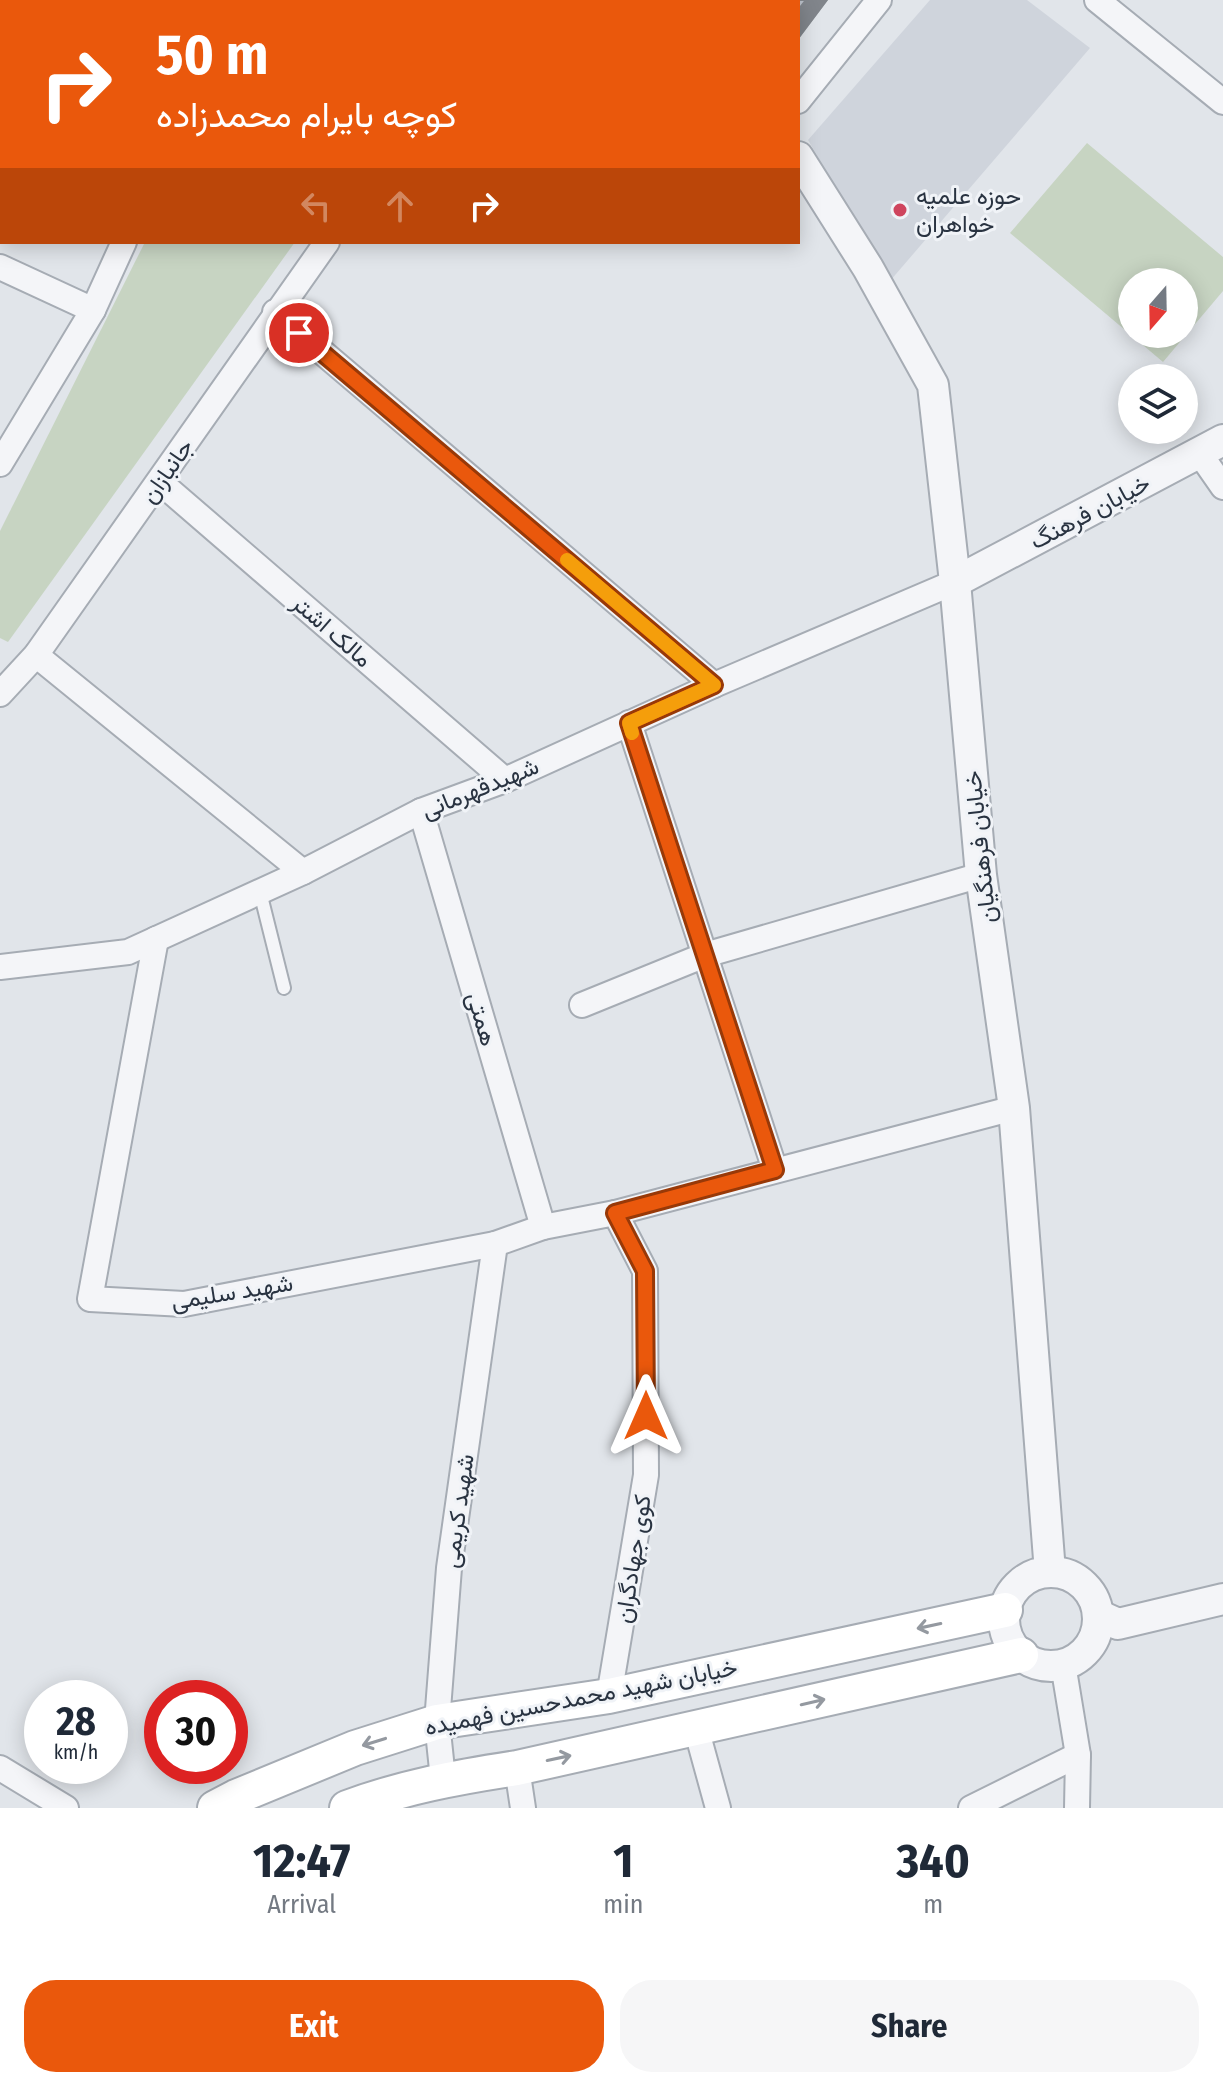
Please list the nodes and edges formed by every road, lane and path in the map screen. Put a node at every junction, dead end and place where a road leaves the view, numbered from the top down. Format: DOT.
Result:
graph roads {
  1 [pos="879,0"];
  2 [pos="1097,0"];
  3 [pos="800,99"];
  4 [pos="1223,102"];
  5 [pos="800,160"];
  6 [pos="123,244"];
  7 [pos="326,244"];
  8 [pos="0,267"];
  9 [pos="93,310"];
  10 [pos="275,312"];
  11 [pos="1212,447"];
  12 [pos="0,464"];
  13 [pos="160,482"];
  14 [pos="1223,487"];
  15 [pos="955,582"];
  16 [pos="36,655"];
  17 [pos="714,685"];
  18 [pos="0,694"];
  19 [pos="629,723"];
  20 [pos="505,780"];
  21 [pos="421,811"];
  22 [pos="303,872"];
  23 [pos="981,875"];
  24 [pos="260,892"];
  25 [pos="156,939"];
  26 [pos="705,955"];
  27 [pos="0,967"];
  28 [pos="284,988"];
  29 [pos="582,1005"];
  30 [pos="1014,1108"];
  31 [pos="775,1170"];
  32 [pos="615,1213"];
  33 [pos="543,1227"];
  34 [pos="495,1244"];
  35 [pos="1050,1572"];
  36 [pos="1223,1599"];
  37 [pos="1005,1610"];
  38 [pos="1098,1615"];
  39 [pos="1021,1655"];
  40 [pos="1063,1664"];
  41 [pos="609,1696"];
  42 [pos="437,1722"];
  43 [pos="696,1728"];
  44 [pos="1078,1755"];
  45 [pos="0,1768"];
  46 [pos="517,1768"];
  47 [pos="443,1779"];
  48 [pos="388,1801"];
  49 [pos="66,1808"];
  50 [pos="215,1808"];
  51 [pos="347,1808"];
  52 [pos="523,1808"];
  53 [pos="718,1808"];
  54 [pos="971,1808"];
  55 [pos="1077,1808"];
  1 -- 3 [label="street"];
  2 -- 4 [label="street"];
  5 -- 15 [label="street, خیابان فرهنگیان"];
  6 -- 9 [label="street"];
  7 -- 10 [label="street, جانبازان"];
  8 -- 9 [label="street"];
  9 -- 12 [label="street"];
  10 -- 13 [label="street, جانبازان"];
  10 -- 17 [label="street"];
  11 -- 14 [label="street"];
  11 -- 15 [label="street, خیابان فرهنگ"];
  13 -- 16 [label="street, جانبازان"];
  13 -- 20 [label="street, مالک اشتر"];
  15 -- 17 [label="street, شهیدقهرمانی"];
  15 -- 23 [label="street, خیابان فرهنگیان"];
  16 -- 18 [label="street, جانبازان"];
  16 -- 22 [label="street"];
  17 -- 19 [label="street, شهیدقهرمانی"];
  19 -- 20 [label="street, شهیدقهرمانی"];
  19 -- 26 [label="street"];
  20 -- 21 [label="street, شهیدقهرمانی"];
  21 -- 22 [label="street, شهیدقهرمانی"];
  21 -- 33 [label="street, همتی"];
  22 -- 24 [label="street, شهیدقهرمانی"];
  23 -- 26 [label="street"];
  23 -- 30 [label="street, خیابان فرهنگیان"];
  24 -- 25 [label="street, شهیدقهرمانی"];
  24 -- 28 [label="lane"];
  25 -- 27 [label="street, شهیدقهرمانی"];
  25 -- 34 [label="street, شهید سلیمی"];
  26 -- 29 [label="street"];
  26 -- 31 [label="street"];
  30 -- 31 [label="street"];
  30 -- 35 [label="street, خیابان فرهنگیان"];
  31 -- 32 [label="street"];
  32 -- 33 [label="street"];
  32 -- 41 [label="street, کوی جهادگران"];
  33 -- 34 [label="street, شهید سلیمی"];
  34 -- 42 [label="street, شهید کریمی"];
  35 -- 37 [label="street"];
  35 -- 38 [label="street"];
  36 -- 38 [label="street"];
  37 -- 39 [label="street"];
  37 -- 41 [label="main road, خیابان شهید محمدحسین فهمیده, one-way"];
  38 -- 40 [label="street"];
  39 -- 40 [label="street"];
  43 -- 39 [label="main road, one-way"];
  40 -- 44 [label="street"];
  41 -- 42 [label="main road, خیابان شهید محمدحسین فهمیده"];
  42 -- 47 [label="street, شهید کریمی"];
  42 -- 50 [label="main road, خیابان شهید محمدحسین فهمیده, one-way"];
  46 -- 43 [label="main road, one-way"];
  43 -- 53 [label="street"];
  44 -- 54 [label="street"];
  44 -- 55 [label="street"];
  45 -- 49 [label="street"];
  46 -- 47 [label="main road"];
  46 -- 52 [label="street"];
  47 -- 48 [label="main road"];
  48 -- 51 [label="main road"];
}
